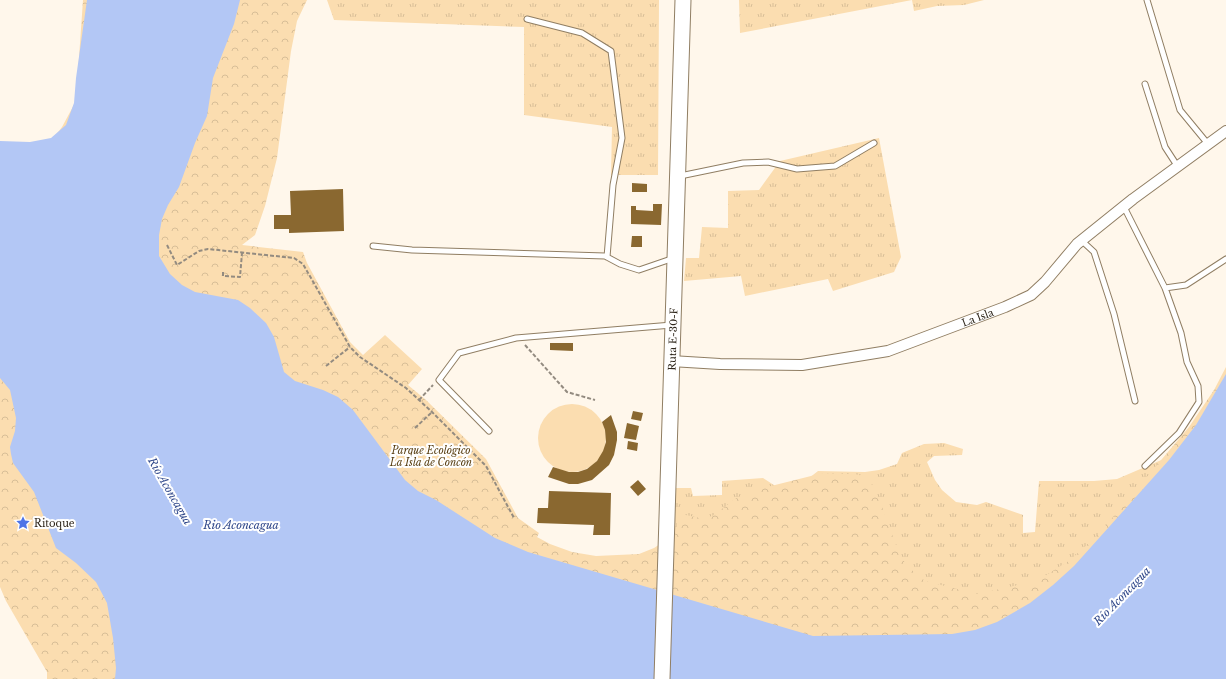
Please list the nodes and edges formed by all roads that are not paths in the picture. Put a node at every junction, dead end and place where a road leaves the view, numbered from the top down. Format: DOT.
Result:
graph roads {
  1 [pos="683,0"];
  2 [pos="1147,0"];
  3 [pos="527,19"];
  4 [pos="1145,84"];
  5 [pos="1226,131"];
  6 [pos="874,143"];
  7 [pos="1208,144"];
  8 [pos="1178,166"];
  9 [pos="677,177"];
  10 [pos="1124,207"];
  11 [pos="1082,240"];
  12 [pos="373,246"];
  13 [pos="606,257"];
  14 [pos="675,258"];
  15 [pos="1226,259"];
  16 [pos="1165,288"];
  17 [pos="672,325"];
  18 [pos="671,361"];
  19 [pos="1135,402"];
  20 [pos="489,431"];
  21 [pos="1145,466"];
  22 [pos="662,679"];
  1 -- 9 [label="main road, Ruta E-30-F"];
  2 -- 7 [label="lane"];
  3 -- 13 [label="lane"];
  4 -- 8 [label="lane"];
  5 -- 7 [label="street, La Isla"];
  6 -- 9 [label="lane"];
  7 -- 8 [label="street, La Isla"];
  8 -- 10 [label="street, La Isla"];
  9 -- 14 [label="main road, Ruta E-30-F"];
  10 -- 11 [label="street, La Isla"];
  10 -- 16 [label="lane"];
  11 -- 18 [label="street, La Isla"];
  11 -- 19 [label="lane"];
  12 -- 13 [label="lane"];
  13 -- 14 [label="lane"];
  14 -- 17 [label="main road, Ruta E-30-F"];
  15 -- 16 [label="lane"];
  16 -- 21 [label="lane"];
  17 -- 18 [label="main road, Ruta E-30-F"];
  17 -- 20 [label="lane"];
  18 -- 22 [label="main road, Ruta E-30-F"];
}
